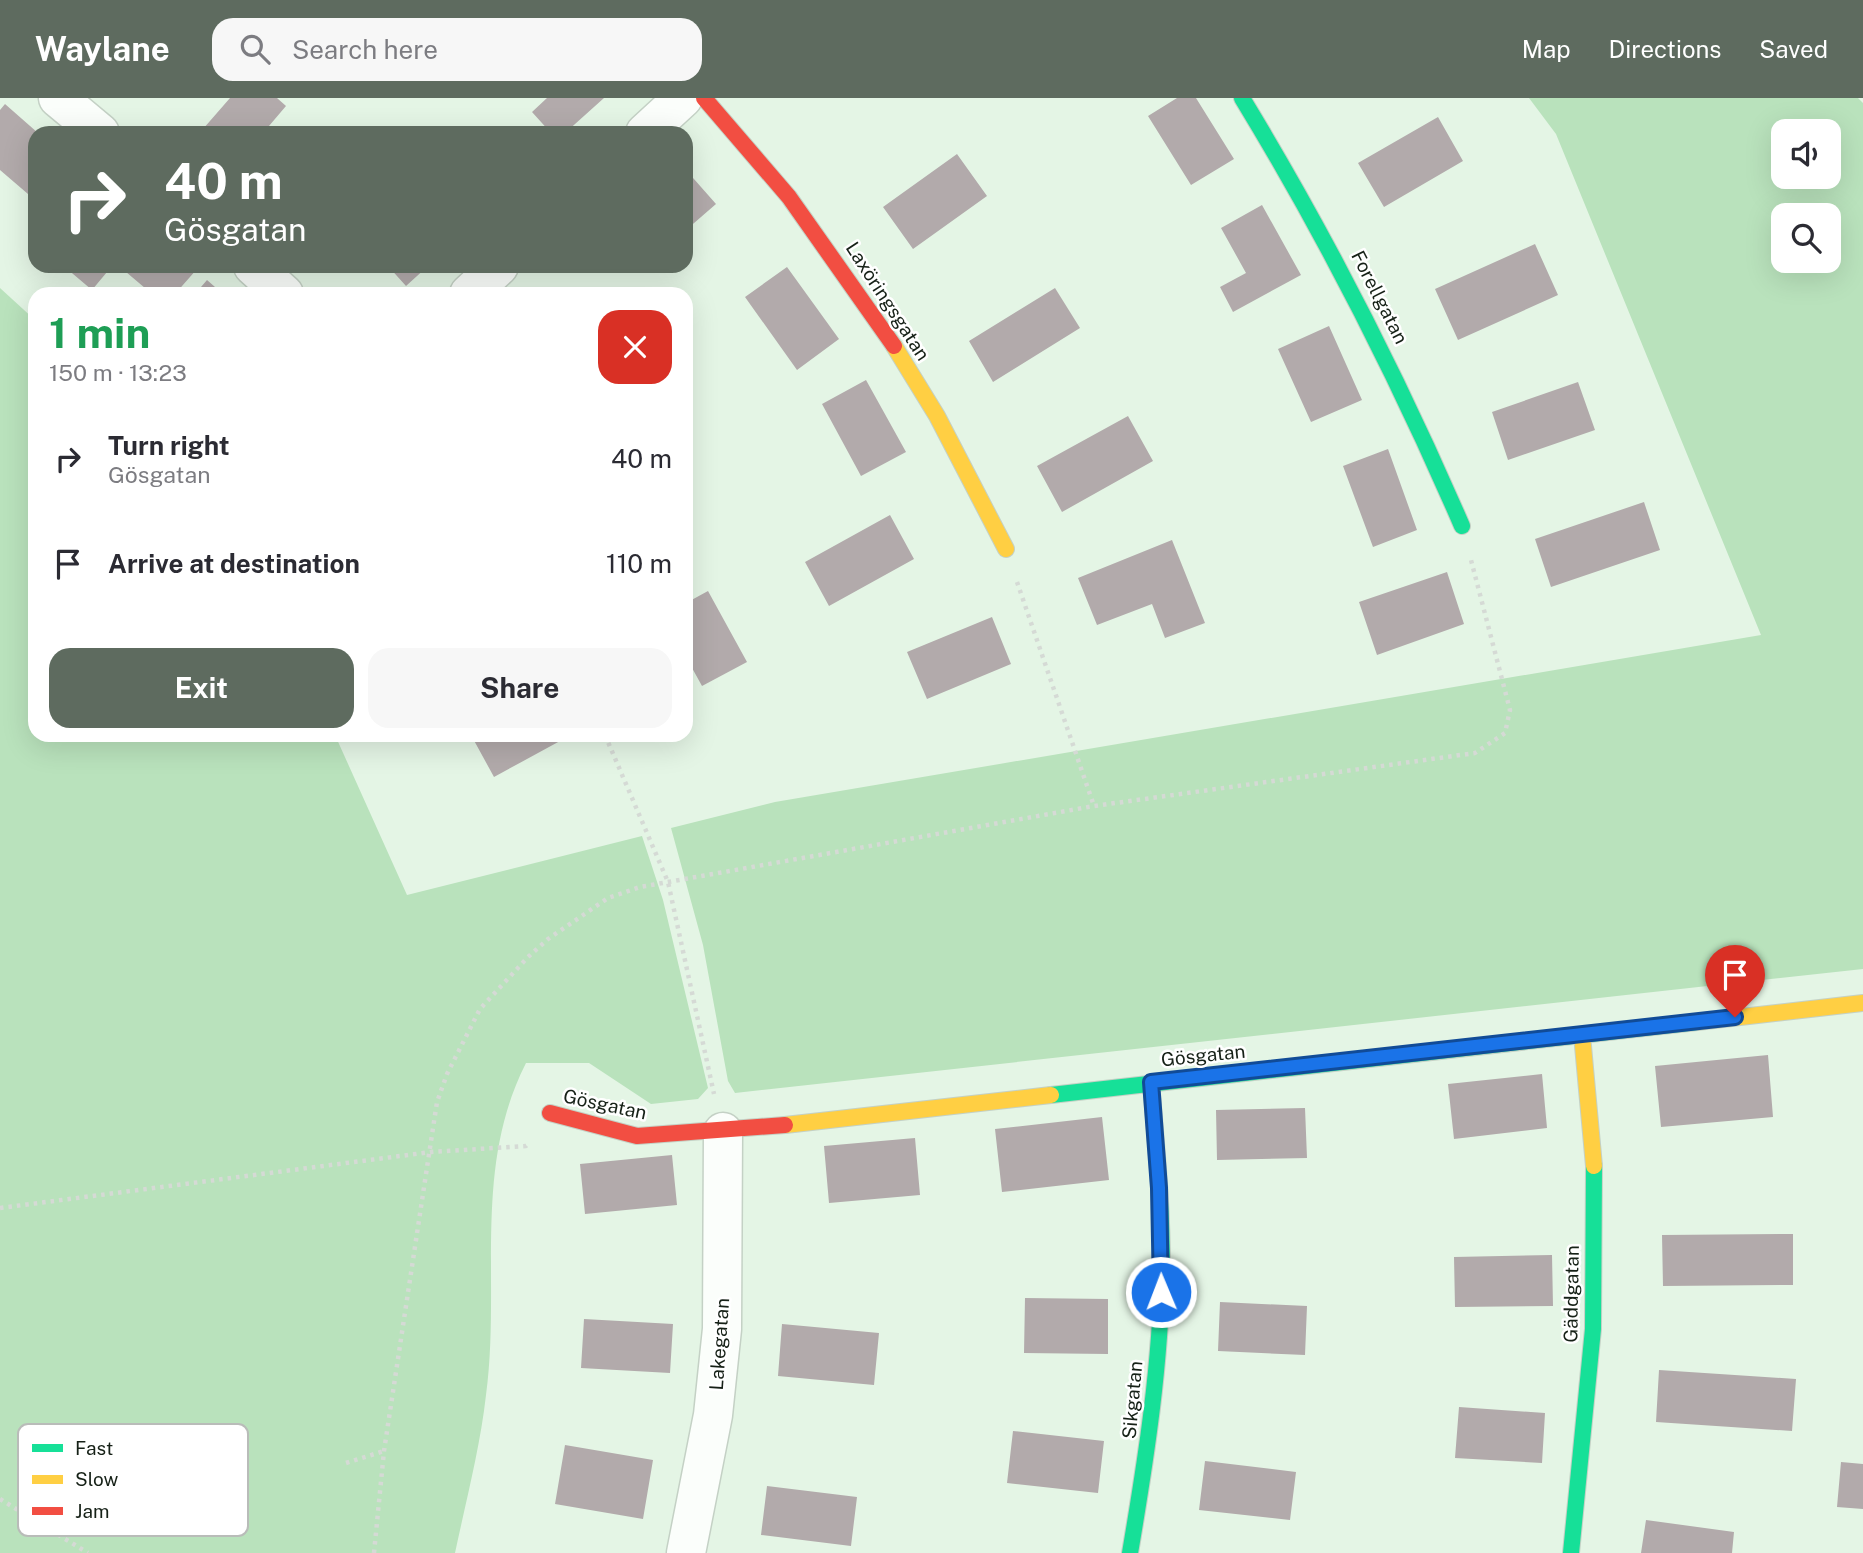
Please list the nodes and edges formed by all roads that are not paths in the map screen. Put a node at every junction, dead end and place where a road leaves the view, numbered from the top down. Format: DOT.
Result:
graph roads {
  1 [pos="58,98"];
  2 [pos="683,98"];
  3 [pos="704,98"];
  4 [pos="1242,98"];
  5 [pos="92,126"];
  6 [pos="653,126"];
  7 [pos="261,273"];
  8 [pos="492,273"];
  9 [pos="276,287"];
  10 [pos="476,287"];
  11 [pos="1462,526"];
  12 [pos="1006,549"];
  13 [pos="1863,1003"];
  14 [pos="1582,1035"];
  15 [pos="1151,1082"];
  16 [pos="550,1113"];
  17 [pos="723,1132"];
  18 [pos="686,1553"];
  19 [pos="1130,1553"];
  20 [pos="1572,1553"];
  1 -- 5 [label="street"];
  2 -- 6 [label="street"];
  3 -- 12 [label="street, Laxöringsgatan"];
  4 -- 11 [label="street, Forellgatan"];
  7 -- 9 [label="street"];
  8 -- 10 [label="street"];
  13 -- 14 [label="street, Gösgatan"];
  14 -- 15 [label="street, Gösgatan"];
  14 -- 20 [label="street, Gäddgatan"];
  15 -- 17 [label="street, Gösgatan"];
  15 -- 19 [label="street, Sikgatan"];
  16 -- 17 [label="street, Gösgatan"];
  17 -- 18 [label="street, Lakegatan"];
}
